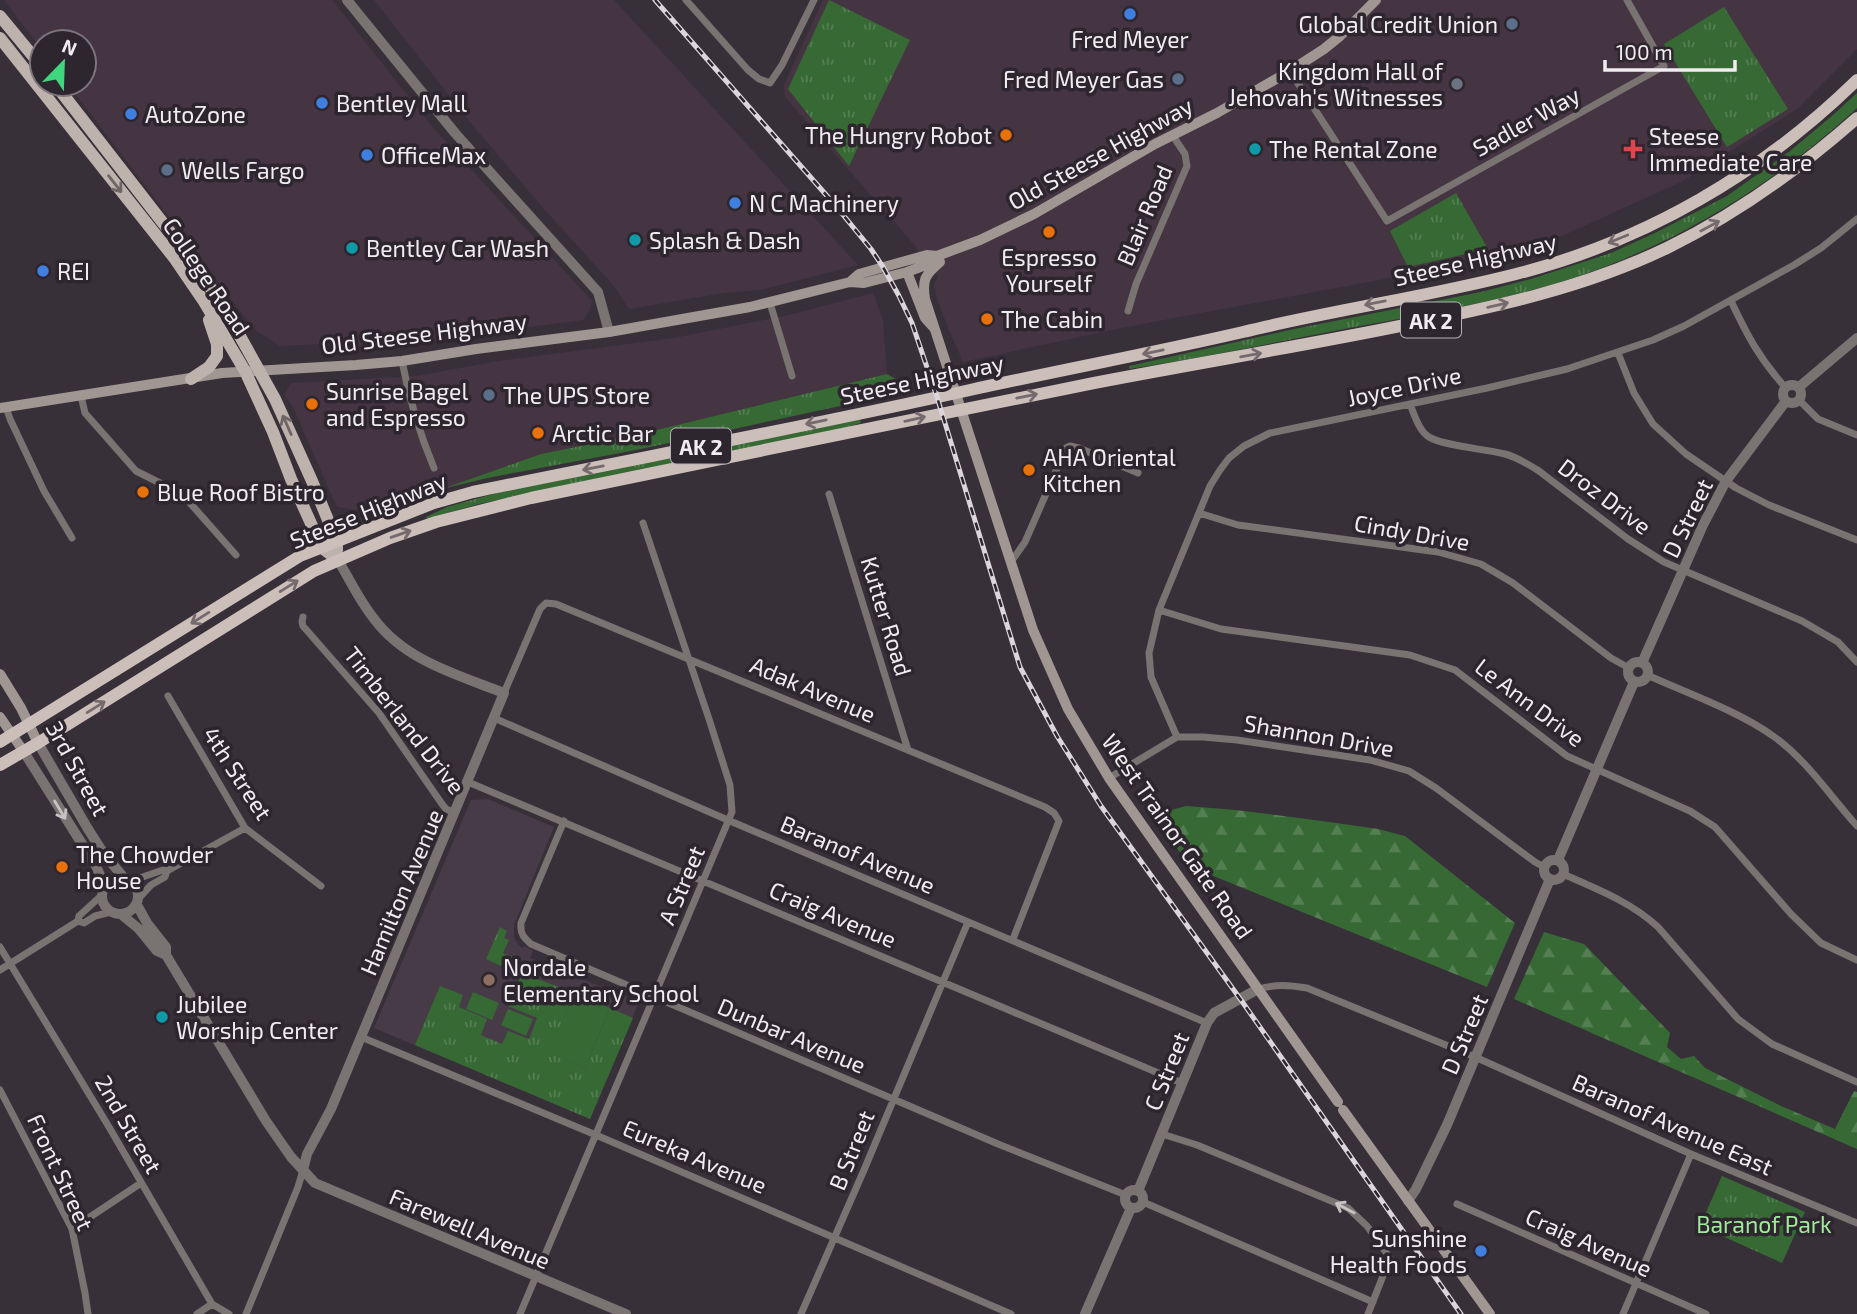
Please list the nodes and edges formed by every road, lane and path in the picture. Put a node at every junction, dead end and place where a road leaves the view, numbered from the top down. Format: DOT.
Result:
graph roads {
  1 [pos="347,0"];
  2 [pos="686,0"];
  3 [pos="814,0"];
  4 [pos="1376,0"];
  5 [pos="1627,0"];
  6 [pos="0,16"];
  7 [pos="0,38"];
  8 [pos="28,50"];
  9 [pos="1290,71"];
  10 [pos="1857,80"];
  11 [pos="66,98"];
  12 [pos="1857,118"];
  13 [pos="1173,136"];
  14 [pos="1857,219"];
  15 [pos="936,255"];
  16 [pos="907,271"];
  17 [pos="850,282"];
  18 [pos="203,300"];
  19 [pos="1731,301"];
  20 [pos="770,303"];
  21 [pos="1128,311"];
  22 [pos="934,328"];
  23 [pos="608,332"];
  24 [pos="1857,338"];
  25 [pos="1618,353"];
  26 [pos="402,360"];
  27 [pos="259,370"];
  28 [pos="245,372"];
  29 [pos="792,376"];
  30 [pos="191,379"];
  31 [pos="1785,387"];
  32 [pos="1799,387"];
  33 [pos="955,394"];
  34 [pos="81,396"];
  35 [pos="1799,400"];
  36 [pos="1786,401"];
  37 [pos="1410,404"];
  38 [pos="3,408"];
  39 [pos="960,410"];
  40 [pos="1857,435"];
  41 [pos="435,468"];
  42 [pos="1138,474"];
  43 [pos="1726,481"];
  44 [pos="830,494"];
  45 [pos="1199,513"];
  46 [pos="643,523"];
  47 [pos="72,538"];
  48 [pos="1857,540"];
  49 [pos="337,542"];
  50 [pos="323,548"];
  51 [pos="236,555"];
  52 [pos="338,560"];
  53 [pos="1011,562"];
  54 [pos="1682,571"];
  55 [pos="545,603"];
  56 [pos="1159,611"];
  57 [pos="303,617"];
  58 [pos="688,659"];
  59 [pos="1857,662"];
  60 [pos="1642,663"];
  61 [pos="1629,668"];
  62 [pos="0,674"];
  63 [pos="1647,675"];
  64 [pos="1634,682"];
  65 [pos="504,693"];
  66 [pos="168,695"];
  67 [pos="0,717"];
  68 [pos="494,718"];
  69 [pos="29,724"];
  70 [pos="13,735"];
  71 [pos="1177,737"];
  72 [pos="0,743"];
  73 [pos="38,743"];
  74 [pos="908,750"];
  75 [pos="24,752"];
  76 [pos="0,765"];
  77 [pos="1596,771"];
  78 [pos="1109,778"];
  79 [pos="468,782"];
  80 [pos="455,813"];
  81 [pos="564,821"];
  82 [pos="730,821"];
  83 [pos="1857,826"];
  84 [pos="245,828"];
  85 [pos="1558,860"];
  86 [pos="1544,867"];
  87 [pos="167,871"];
  88 [pos="1563,874"];
  89 [pos="1550,879"];
  90 [pos="128,880"];
  91 [pos="704,881"];
  92 [pos="321,886"];
  93 [pos="104,891"];
  94 [pos="137,902"];
  95 [pos="116,913"];
  96 [pos="78,921"];
  97 [pos="968,922"];
  98 [pos="1013,939"];
  99 [pos="0,947"];
  100 [pos="166,955"];
  101 [pos="1857,960"];
  102 [pos="10,963"];
  103 [pos="0,970"];
  104 [pos="942,982"];
  105 [pos="1258,989"];
  106 [pos="654,996"];
  107 [pos="1207,1023"];
  108 [pos="361,1037"];
  109 [pos="1475,1057"];
  110 [pos="1857,1082"];
  111 [pos="1182,1083"];
  112 [pos="0,1090"];
  113 [pos="892,1100"];
  114 [pos="1161,1134"];
  115 [pos="596,1135"];
  116 [pos="1691,1154"];
  117 [pos="303,1170"];
  118 [pos="141,1183"];
  119 [pos="1138,1191"];
  120 [pos="1126,1195"];
  121 [pos="1408,1201"];
  122 [pos="1143,1202"];
  123 [pos="1457,1204"];
  124 [pos="1131,1208"];
  125 [pos="1857,1223"];
  126 [pos="72,1229"];
  127 [pos="835,1238"];
  128 [pos="535,1276"];
  129 [pos="1636,1284"];
  130 [pos="1373,1302"];
  131 [pos="212,1304"];
  132 [pos="88,1314"];
  133 [pos="197,1314"];
  134 [pos="229,1314"];
  135 [pos="246,1314"];
  136 [pos="520,1314"];
  137 [pos="626,1314"];
  138 [pos="801,1314"];
  139 [pos="1011,1314"];
  140 [pos="1085,1314"];
  141 [pos="1368,1314"];
  142 [pos="1490,1314"];
  143 [pos="1623,1314"];
  144 [pos="1706,1314"];
  1 -- 23 [label="street"];
  2 -- 3 [label="street"];
  4 -- 9 [label="main road, Old Steese Highway"];
  5 -- 9 [label="street, Sadler Way"];
  6 -- 8 [label="main road"];
  7 -- 18 [label="main road, College Road, one-way"];
  9 -- 13 [label="main road, Old Steese Highway"];
  10 -- 33 [label="highway, Steese Highway / AK 2, one-way"];
  11 -- 27 [label="main road, College Road"];
  39 -- 12 [label="highway, Steese Highway / AK 2, one-way"];
  13 -- 15 [label="main road, Old Steese Highway"];
  13 -- 21 [label="street, Blair Road"];
  14 -- 19 [label="street, Joyce Drive"];
  15 -- 16 [label="main road"];
  15 -- 17 [label="main road, Old Steese Highway"];
  15 -- 22 [label="main road, West Trainor Gate Road"];
  16 -- 17 [label="main road, Old Steese Highway"];
  16 -- 22 [label="main road, West Trainor Gate Road"];
  17 -- 20 [label="main road, Old Steese Highway"];
  18 -- 28 [label="main road, College Road"];
  18 -- 30 [label="main road"];
  19 -- 25 [label="street, Joyce Drive"];
  19 -- 31 [label="street"];
  20 -- 23 [label="main road, Old Steese Highway"];
  20 -- 29 [label="street"];
  22 -- 33 [label="main road, West Trainor Gate Road"];
  23 -- 26 [label="main road, Old Steese Highway"];
  24 -- 32 [label="street"];
  25 -- 37 [label="street, Joyce Drive"];
  25 -- 43 [label="street"];
  26 -- 27 [label="main road, Old Steese Highway"];
  26 -- 41 [label="street"];
  27 -- 28 [label="main road, Old Steese Highway"];
  49 -- 27 [label="main road, College Road, one-way"];
  28 -- 30 [label="main road, Old Steese Highway"];
  28 -- 50 [label="main road, College Road"];
  30 -- 34 [label="main road, Old Steese Highway"];
  31 -- 32 [label="street"];
  31 -- 36 [label="street"];
  32 -- 35 [label="street"];
  33 -- 39 [label="main road, West Trainor Gate Road"];
  33 -- 49 [label="highway, Steese Highway / AK 2, one-way"];
  34 -- 38 [label="main road, Old Steese Highway"];
  34 -- 51 [label="street"];
  35 -- 36 [label="street"];
  35 -- 40 [label="street"];
  36 -- 43 [label="street, D Street"];
  37 -- 45 [label="street, Joyce Drive"];
  37 -- 54 [label="street, Droz Drive"];
  38 -- 47 [label="street"];
  52 -- 39 [label="highway, Steese Highway / AK 2, one-way"];
  39 -- 53 [label="main road, West Trainor Gate Road"];
  42 -- 53 [label="street"];
  43 -- 48 [label="street"];
  43 -- 54 [label="street, D Street"];
  44 -- 74 [label="street, Kutter Road"];
  45 -- 56 [label="street, Joyce Drive"];
  45 -- 61 [label="street, Cindy Drive"];
  46 -- 58 [label="street, A Street"];
  49 -- 50 [label="highway, Steese Highway / AK 2"];
  49 -- 52 [label="main road, College Road"];
  50 -- 52 [label="main road, College Road"];
  50 -- 69 [label="highway, Steese Highway / AK 2, one-way"];
  52 -- 65 [label="street, College Road"];
  73 -- 52 [label="highway, Steese Highway / AK 2, one-way"];
  53 -- 78 [label="main road, West Trainor Gate Road"];
  54 -- 59 [label="street, Droz Drive"];
  54 -- 60 [label="street, D Street"];
  55 -- 58 [label="street, Adak Avenue"];
  55 -- 65 [label="street, Hamilton Avenue"];
  56 -- 71 [label="street, Joyce Drive"];
  56 -- 77 [label="street, Le Ann Drive"];
  57 -- 80 [label="street, Timberland Drive"];
  58 -- 74 [label="street, Adak Avenue"];
  58 -- 82 [label="street, A Street"];
  60 -- 61 [label="street"];
  60 -- 63 [label="street"];
  61 -- 64 [label="street"];
  62 -- 69 [label="main road, 3rd Street"];
  63 -- 64 [label="street"];
  63 -- 83 [label="street"];
  64 -- 77 [label="street"];
  65 -- 68 [label="street, Hamilton Avenue"];
  66 -- 84 [label="street, 4th Street"];
  67 -- 70 [label="main road, 3rd Street"];
  68 -- 79 [label="street, Hamilton Avenue"];
  68 -- 82 [label="street, Baranof Avenue"];
  69 -- 70 [label="highway, Steese Highway / AK 2"];
  69 -- 73 [label="main road, 3rd Street"];
  70 -- 72 [label="highway, Steese Highway / AK 2"];
  70 -- 75 [label="main road, 3rd Street"];
  71 -- 78 [label="street"];
  71 -- 86 [label="street, Shannon Drive"];
  73 -- 75 [label="highway, Steese Highway / AK 2"];
  73 -- 90 [label="street, 3rd Street"];
  74 -- 98 [label="street, Adak Avenue"];
  75 -- 76 [label="highway, Steese Highway / AK 2"];
  75 -- 93 [label="street, 3rd Street, one-way"];
  77 -- 85 [label="street"];
  77 -- 101 [label="street, Le Ann Drive"];
  78 -- 105 [label="main road, West Trainor Gate Road"];
  79 -- 80 [label="street, Hamilton Avenue"];
  79 -- 81 [label="street, Craig Avenue"];
  80 -- 108 [label="street, Hamilton Avenue"];
  81 -- 91 [label="street, Craig Avenue"];
  81 -- 106 [label="street, Dunbar Avenue"];
  82 -- 91 [label="street, A Street"];
  82 -- 97 [label="street, Baranof Avenue"];
  84 -- 87 [label="street"];
  84 -- 92 [label="street, 4th Street"];
  85 -- 86 [label="street"];
  85 -- 88 [label="street"];
  86 -- 89 [label="street"];
  87 -- 90 [label="street"];
  87 -- 94 [label="street"];
  88 -- 89 [label="street"];
  88 -- 110 [label="street"];
  89 -- 109 [label="street, D Street"];
  90 -- 93 [label="street"];
  90 -- 94 [label="street"];
  91 -- 104 [label="street, Craig Avenue"];
  91 -- 106 [label="street, A Street"];
  93 -- 95 [label="street"];
  93 -- 96 [label="street"];
  94 -- 95 [label="street"];
  94 -- 100 [label="street"];
  95 -- 96 [label="street"];
  95 -- 100 [label="street"];
  96 -- 102 [label="street"];
  97 -- 98 [label="street, Baranof Avenue"];
  97 -- 104 [label="street, B Street"];
  98 -- 107 [label="street, Baranof Avenue"];
  99 -- 102 [label="street, 2nd Street"];
  100 -- 117 [label="street"];
  102 -- 103 [label="street"];
  102 -- 118 [label="street, 2nd Street"];
  104 -- 111 [label="street, Craig Avenue"];
  104 -- 113 [label="street, B Street"];
  105 -- 107 [label="street, C Street"];
  105 -- 109 [label="street"];
  105 -- 121 [label="main road, West Trainor Gate Road"];
  106 -- 113 [label="street, Dunbar Avenue"];
  106 -- 115 [label="street, A Street"];
  107 -- 111 [label="street, C Street"];
  108 -- 115 [label="street, Eureka Avenue"];
  108 -- 117 [label="street, Hamilton Avenue"];
  109 -- 116 [label="street, Baranof Avenue East"];
  109 -- 121 [label="street, D Street"];
  111 -- 114 [label="street, C Street"];
  112 -- 126 [label="street, Front Street"];
  113 -- 120 [label="street, Dunbar Avenue"];
  113 -- 127 [label="street, B Street"];
  114 -- 119 [label="street, C Street"];
  130 -- 114 [label="street, one-way"];
  115 -- 127 [label="street, Eureka Avenue"];
  115 -- 128 [label="street, A Street"];
  116 -- 125 [label="street, Baranof Avenue East"];
  116 -- 129 [label="street"];
  117 -- 128 [label="street, Farewell Avenue"];
  117 -- 135 [label="street, Hamilton Avenue"];
  118 -- 126 [label="street"];
  118 -- 131 [label="street, 2nd Street"];
  119 -- 120 [label="street"];
  119 -- 122 [label="street"];
  120 -- 124 [label="street"];
  121 -- 142 [label="main road, West Trainor Gate Road"];
  122 -- 124 [label="street"];
  122 -- 130 [label="street"];
  123 -- 129 [label="street, Craig Avenue"];
  124 -- 140 [label="street"];
  126 -- 132 [label="street, Front Street"];
  127 -- 138 [label="street, B Street"];
  127 -- 139 [label="street, Eureka Avenue"];
  128 -- 136 [label="street, A Street"];
  128 -- 137 [label="street, Farewell Avenue"];
  129 -- 143 [label="street"];
  129 -- 144 [label="street, Craig Avenue"];
  130 -- 141 [label="street"];
  131 -- 133 [label="street"];
  131 -- 134 [label="street, 2nd Street"];
}
